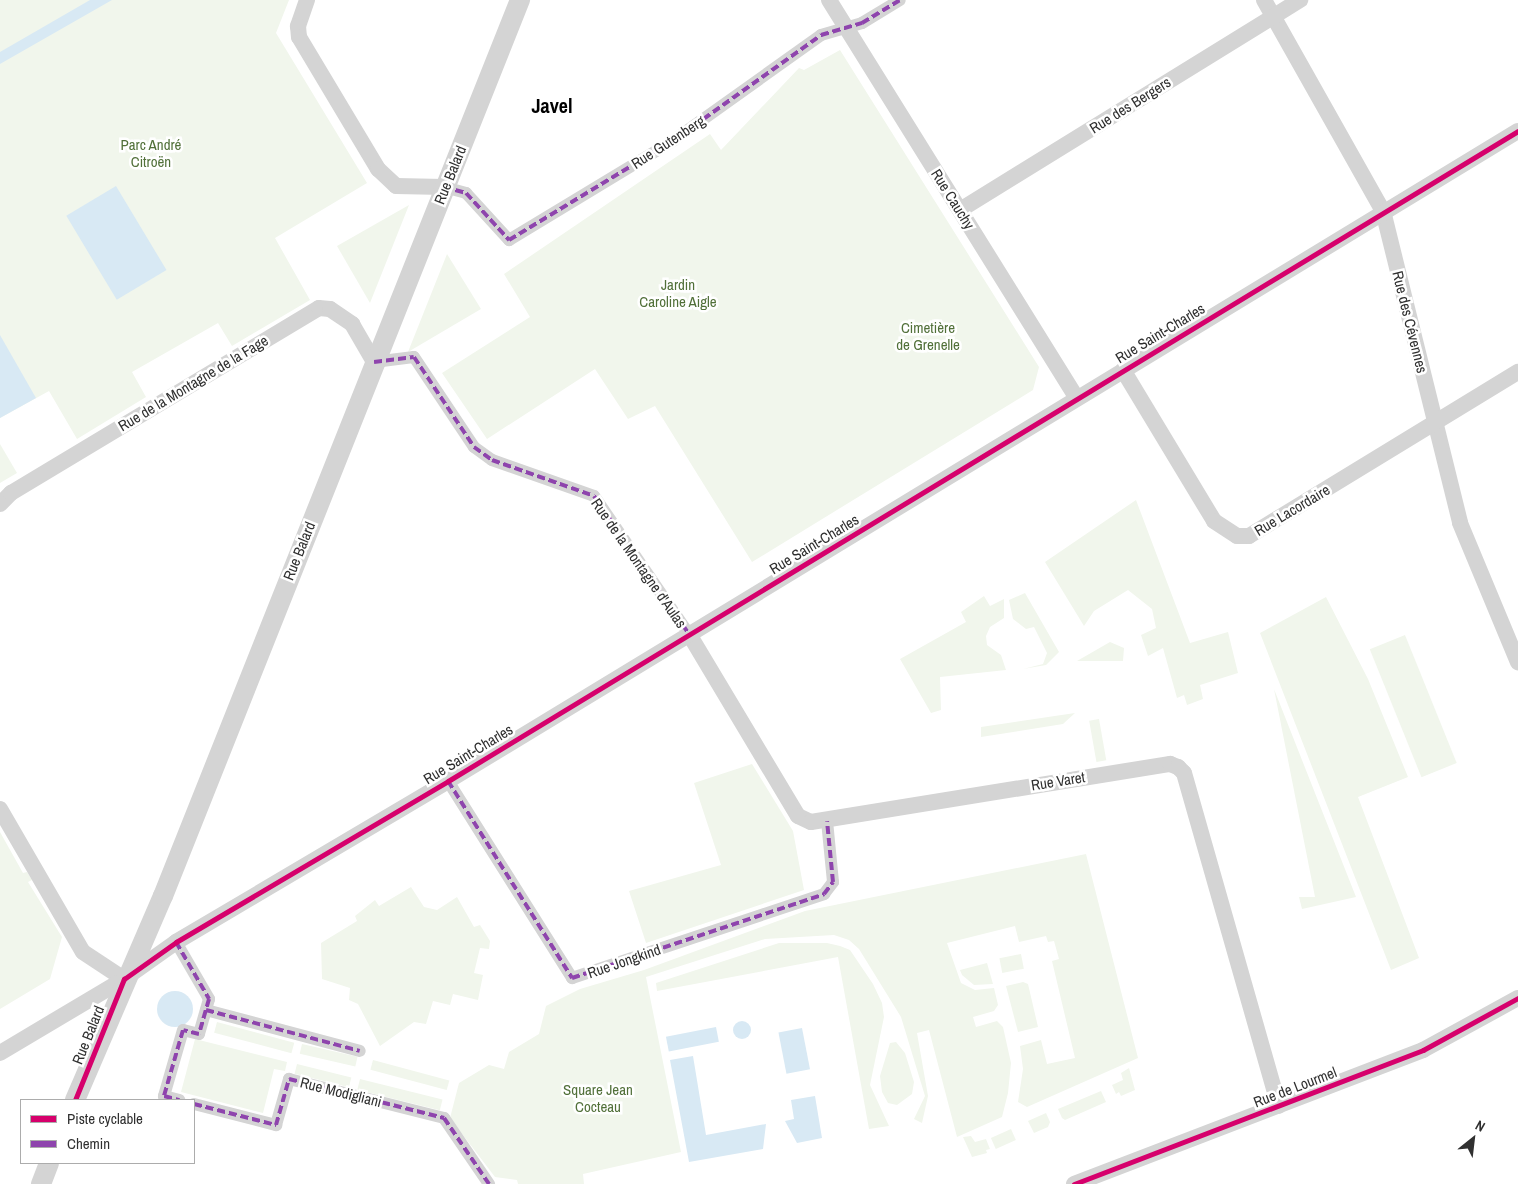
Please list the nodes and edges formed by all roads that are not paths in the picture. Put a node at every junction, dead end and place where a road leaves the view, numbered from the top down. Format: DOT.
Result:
graph roads {
  1 [pos="307,0"];
  2 [pos="520,0"];
  3 [pos="830,0"];
  4 [pos="900,0"];
  5 [pos="1264,0"];
  6 [pos="1300,0"];
  7 [pos="1273,15"];
  8 [pos="846,28"];
  9 [pos="1518,131"];
  10 [pos="444,187"];
  11 [pos="960,210"];
  12 [pos="1383,211"];
  13 [pos="374,362"];
  14 [pos="1123,370"];
  15 [pos="1518,372"];
  16 [pos="1077,398"];
  17 [pos="1436,423"];
  18 [pos="0,504"];
  19 [pos="690,634"];
  20 [pos="1518,662"];
  21 [pos="448,781"];
  22 [pos="0,809"];
  23 [pos="827,821"];
  24 [pos="176,942"];
  25 [pos="124,979"];
  26 [pos="1518,998"];
  27 [pos="206,1010"];
  28 [pos="360,1051"];
  29 [pos="0,1053"];
  30 [pos="75,1099"];
  31 [pos="176,1099"];
  32 [pos="195,1104"];
  33 [pos="1279,1106"];
  34 [pos="49,1164"];
  35 [pos="41,1184"];
  36 [pos="489,1184"];
  37 [pos="1074,1184"];
  1 -- 10 [label="street"];
  2 -- 10 [label="street, Rue Balard"];
  3 -- 8 [label="street, Rue Cauchy"];
  4 -- 8 [label="street, Rue Gutenberg"];
  5 -- 7 [label="street, Rue des Cévennes"];
  6 -- 7 [label="street, Rue des Bergers"];
  7 -- 11 [label="street, Rue des Bergers"];
  7 -- 12 [label="street, Rue des Cévennes"];
  8 -- 10 [label="street, Rue Gutenberg"];
  8 -- 11 [label="street, Rue Cauchy"];
  9 -- 12 [label="street, Rue Saint-Charles"];
  10 -- 13 [label="street, Rue Balard"];
  11 -- 16 [label="street, Rue Cauchy"];
  12 -- 14 [label="street, Rue Saint-Charles"];
  12 -- 17 [label="street, Rue des Cévennes"];
  13 -- 18 [label="street, Rue de la Montagne de la Fage"];
  13 -- 19 [label="street, Rue de la Montagne d'Aulas"];
  13 -- 25 [label="street, Rue Balard"];
  14 -- 16 [label="street, Rue Saint-Charles"];
  14 -- 17 [label="street, Rue Lacordaire"];
  15 -- 17 [label="street, Rue Lacordaire"];
  16 -- 19 [label="street, Rue Saint-Charles"];
  17 -- 20 [label="street, Rue des Cévennes"];
  19 -- 21 [label="street, Rue Saint-Charles"];
  19 -- 23 [label="street, Rue Varet"];
  21 -- 23 [label="street, Rue Jongkind"];
  21 -- 24 [label="street, Rue Saint-Charles"];
  22 -- 25 [label="street"];
  23 -- 33 [label="street, Rue Varet"];
  24 -- 25 [label="street, Rue Saint-Charles"];
  24 -- 27 [label="street"];
  25 -- 29 [label="street, Rue Saint-Charles"];
  25 -- 30 [label="street, Rue Balard"];
  26 -- 33 [label="street, Rue de Lourmel"];
  27 -- 28 [label="street"];
  27 -- 31 [label="street"];
  32 -- 36 [label="street, Rue Modigliani"];
  33 -- 37 [label="street, Rue de Lourmel"];
  34 -- 35 [label="street"];
}
